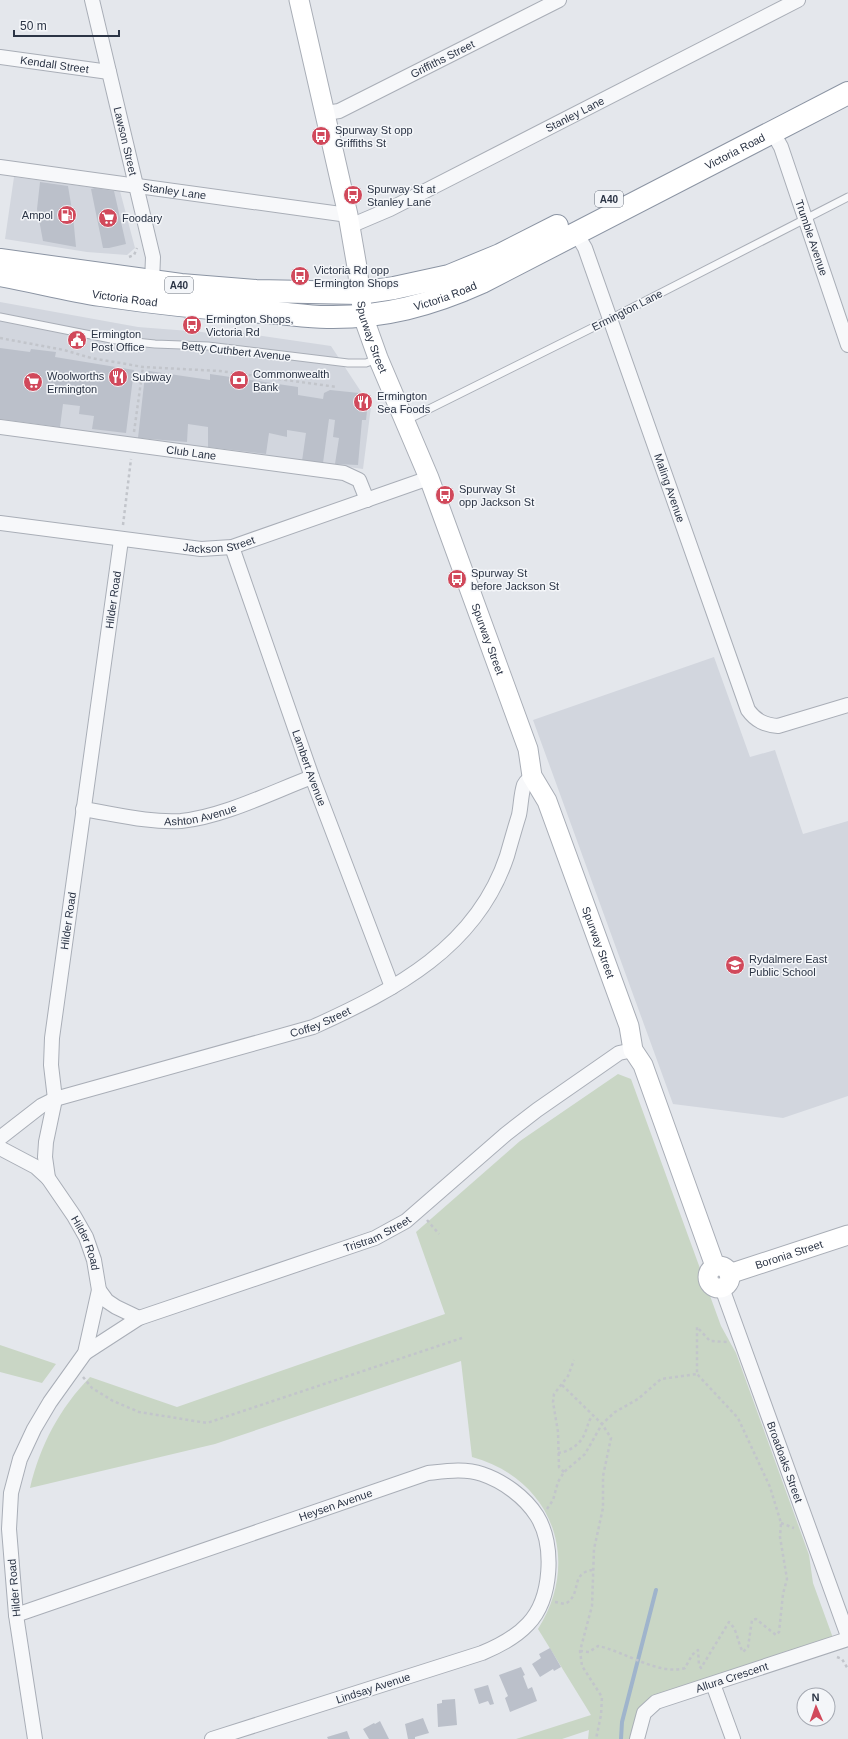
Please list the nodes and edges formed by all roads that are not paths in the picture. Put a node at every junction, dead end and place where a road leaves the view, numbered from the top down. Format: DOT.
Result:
graph roads {
  1 [pos="92,0"];
  2 [pos="299,0"];
  3 [pos="558,0"];
  4 [pos="798,0"];
  5 [pos="0,57"];
  6 [pos="109,72"];
  7 [pos="848,77"];
  8 [pos="848,93"];
  9 [pos="326,114"];
  10 [pos="772,131"];
  11 [pos="0,168"];
  12 [pos="136,187"];
  13 [pos="848,197"];
  14 [pos="805,219"];
  15 [pos="349,220"];
  16 [pos="576,233"];
  17 [pos="0,260"];
  18 [pos="0,276"];
  19 [pos="152,282"];
  20 [pos="360,293"];
  21 [pos="363,316"];
  22 [pos="0,317"];
  23 [pos="610,319"];
  24 [pos="848,345"];
  25 [pos="378,358"];
  26 [pos="405,421"];
  27 [pos="0,427"];
  28 [pos="429,478"];
  29 [pos="367,500"];
  30 [pos="0,523"];
  31 [pos="122,534"];
  32 [pos="232,547"];
  33 [pos="848,705"];
  34 [pos="532,776"];
  35 [pos="312,777"];
  36 [pos="84,809"];
  37 [pos="392,987"];
  38 [pos="633,1050"];
  39 [pos="55,1099"];
  40 [pos="0,1138"];
  41 [pos="0,1148"];
  42 [pos="48,1178"];
  43 [pos="848,1235"];
  44 [pos="722,1276"];
  45 [pos="100,1290"];
  46 [pos="139,1318"];
  47 [pos="84,1353"];
  48 [pos="16,1616"];
  49 [pos="529,1624"];
  50 [pos="848,1638"];
  51 [pos="713,1684"];
  52 [pos="35,1739"];
  53 [pos="212,1739"];
  54 [pos="637,1739"];
  55 [pos="733,1739"];
  1 -- 6 [label="street, Lawson Street"];
  2 -- 9 [label="street, Spurway Street"];
  3 -- 9 [label="street, Griffiths Street"];
  4 -- 15 [label="street, Stanley Lane"];
  5 -- 6 [label="street, Kendall Street"];
  6 -- 12 [label="street, Lawson Street"];
  7 -- 20 [label="highway, Victoria Road / A40"];
  8 -- 10 [label="highway, Victoria Road / A40"];
  9 -- 15 [label="street, Spurway Street"];
  10 -- 14 [label="street, Trumble Avenue"];
  10 -- 16 [label="highway, Victoria Road / A40"];
  11 -- 12 [label="street, Stanley Lane"];
  12 -- 15 [label="street, Stanley Lane"];
  12 -- 19 [label="street, Lawson Street"];
  13 -- 14 [label="lane, Ermington Lane"];
  14 -- 23 [label="lane, Ermington Lane"];
  14 -- 24 [label="street, Trumble Avenue"];
  15 -- 20 [label="street, Spurway Street"];
  16 -- 21 [label="highway, Victoria Road / A40"];
  16 -- 23 [label="street, Maling Avenue"];
  17 -- 19 [label="highway, Victoria Road / A40"];
  18 -- 21 [label="highway, Victoria Road / A40"];
  19 -- 20 [label="highway, Victoria Road / A40"];
  20 -- 21 [label="street, Spurway Street"];
  21 -- 25 [label="street, Spurway Street"];
  22 -- 25 [label="lane, Betty Cuthbert Avenue"];
  23 -- 26 [label="lane, Ermington Lane"];
  23 -- 33 [label="street, Maling Avenue"];
  25 -- 26 [label="street, Spurway Street"];
  26 -- 28 [label="street, Spurway Street"];
  27 -- 29 [label="street, Club Lane"];
  28 -- 29 [label="street, Jackson Street"];
  28 -- 34 [label="street, Spurway Street"];
  29 -- 32 [label="street, Jackson Street"];
  30 -- 31 [label="street, Jackson Street"];
  31 -- 32 [label="street, Jackson Street"];
  31 -- 36 [label="street, Hilder Road"];
  32 -- 35 [label="street, Lambert Avenue"];
  34 -- 37 [label="street, Coffey Street"];
  34 -- 38 [label="street, Spurway Street"];
  35 -- 36 [label="street, Ashton Avenue"];
  35 -- 37 [label="street, Lambert Avenue"];
  36 -- 39 [label="street, Hilder Road"];
  37 -- 39 [label="street, Coffey Street"];
  38 -- 44 [label="street, Spurway Street"];
  38 -- 46 [label="street, Tristram Street"];
  39 -- 40 [label="street, Coffey Street"];
  39 -- 42 [label="street, Hilder Road"];
  41 -- 42 [label="street"];
  42 -- 45 [label="street, Hilder Road"];
  43 -- 44 [label="street, Boronia Street"];
  44 -- 50 [label="street, Broadoaks Street"];
  45 -- 46 [label="street, Hilder Road"];
  45 -- 47 [label="street, Hilder Road"];
  46 -- 47 [label="street, Tristram Street"];
  47 -- 48 [label="street, Hilder Road"];
  48 -- 49 [label="street, Heysen Avenue"];
  48 -- 52 [label="street, Hilder Road"];
  49 -- 53 [label="street, Lindsay Avenue"];
  50 -- 51 [label="street, Allura Crescent"];
  51 -- 54 [label="street, Allura Crescent"];
  51 -- 55 [label="street"];
}
